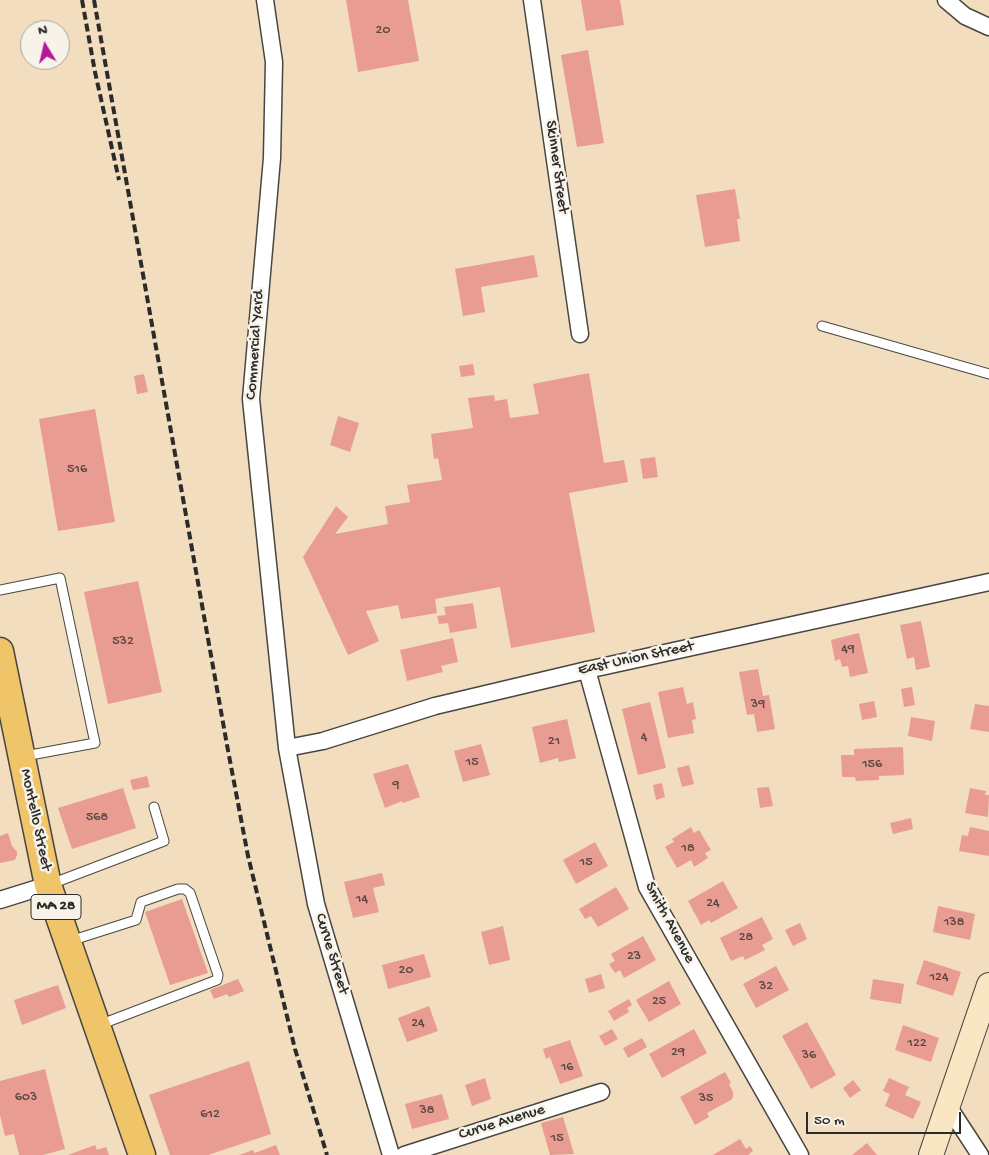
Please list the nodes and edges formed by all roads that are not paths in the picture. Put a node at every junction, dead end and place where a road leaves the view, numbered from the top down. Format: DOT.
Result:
graph roads {
  1 [pos="265,0"];
  2 [pos="532,0"];
  3 [pos="946,0"];
  4 [pos="989,27"];
  5 [pos="822,326"];
  6 [pos="580,334"];
  7 [pos="989,374"];
  8 [pos="989,582"];
  9 [pos="0,590"];
  10 [pos="0,651"];
  11 [pos="587,670"];
  12 [pos="287,748"];
  13 [pos="22,757"];
  14 [pos="154,807"];
  15 [pos="48,885"];
  16 [pos="0,900"];
  17 [pos="68,942"];
  18 [pos="989,985"];
  19 [pos="97,1026"];
  20 [pos="601,1092"];
  21 [pos="948,1106"];
  22 [pos="142,1155"];
  23 [pos="391,1155"];
  24 [pos="404,1155"];
  25 [pos="800,1155"];
  26 [pos="931,1155"];
  27 [pos="980,1155"];
  1 -- 12 [label="street, Commercial Yard"];
  2 -- 6 [label="street, Skinner Street"];
  3 -- 4 [label="street"];
  5 -- 7 [label="lane"];
  8 -- 11 [label="street, East Union Street"];
  9 -- 13 [label="lane"];
  10 -- 13 [label="main road, Montello Street / MA 28"];
  11 -- 12 [label="street, East Union Street"];
  11 -- 25 [label="street, Smith Avenue"];
  12 -- 23 [label="street, Curve Street"];
  13 -- 15 [label="main road, Montello Street / MA 28"];
  14 -- 15 [label="lane"];
  15 -- 16 [label="street"];
  15 -- 17 [label="main road, Montello Street / MA 28"];
  17 -- 19 [label="main road, Montello Street / MA 28"];
  17 -- 19 [label="lane"];
  18 -- 21 [label="main road"];
  19 -- 22 [label="main road, Montello Street / MA 28"];
  20 -- 24 [label="street, Curve Avenue"];
  21 -- 26 [label="main road"];
  21 -- 27 [label="street"];
}
